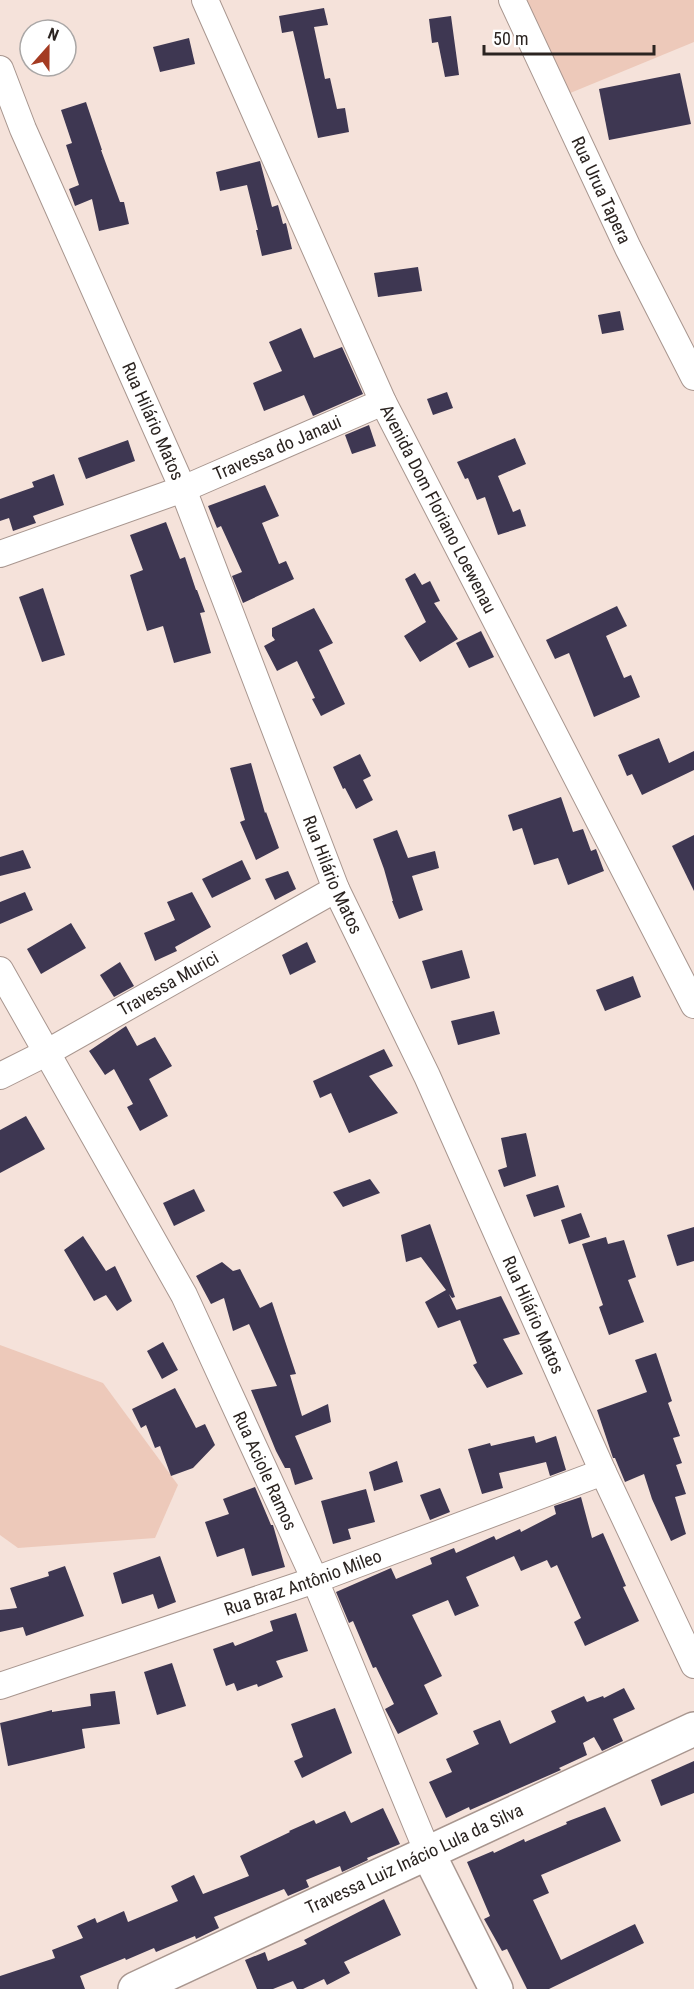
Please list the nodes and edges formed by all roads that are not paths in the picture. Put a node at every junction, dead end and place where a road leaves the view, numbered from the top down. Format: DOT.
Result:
graph roads {
  1 [pos="205,0"];
  2 [pos="512,0"];
  3 [pos="0,69"];
  4 [pos="694,377"];
  5 [pos="383,402"];
  6 [pos="183,489"];
  7 [pos="0,554"];
  8 [pos="336,889"];
  9 [pos="0,970"];
  10 [pos="694,1005"];
  11 [pos="46,1053"];
  12 [pos="0,1076"];
  13 [pos="603,1472"];
  14 [pos="315,1580"];
  15 [pos="694,1665"];
  16 [pos="0,1686"];
  17 [pos="694,1729"];
  18 [pos="428,1853"];
  19 [pos="135,1989"];
  20 [pos="496,1989"];
  1 -- 5 [label="street, Avenida Dom Floriano Loewenau"];
  2 -- 4 [label="street, Rua Urua Tapera"];
  3 -- 6 [label="street, Rua Hilário Matos"];
  5 -- 6 [label="street, Travessa do Janaui"];
  5 -- 10 [label="street, Avenida Dom Floriano Loewenau"];
  6 -- 7 [label="street, Travessa do Janaui"];
  6 -- 8 [label="street, Rua Hilário Matos"];
  8 -- 11 [label="street, Travessa Murici"];
  8 -- 13 [label="street, Rua Hilário Matos"];
  9 -- 11 [label="street, Rua Aciole Ramos"];
  11 -- 12 [label="street, Travessa Murici"];
  11 -- 14 [label="street, Rua Aciole Ramos"];
  13 -- 14 [label="street, Rua Braz Antônio Mileo"];
  13 -- 15 [label="street, Rua Hilário Matos"];
  14 -- 16 [label="street, Rua Braz Antônio Mileo"];
  14 -- 18 [label="street, Rua Aciole Ramos"];
  17 -- 18 [label="street, Travessa Luiz Inácio Lula da Silva"];
  18 -- 19 [label="street, Travessa Luiz Inácio Lula da Silva"];
  18 -- 20 [label="street, Rua Aciole Ramos"];
}
